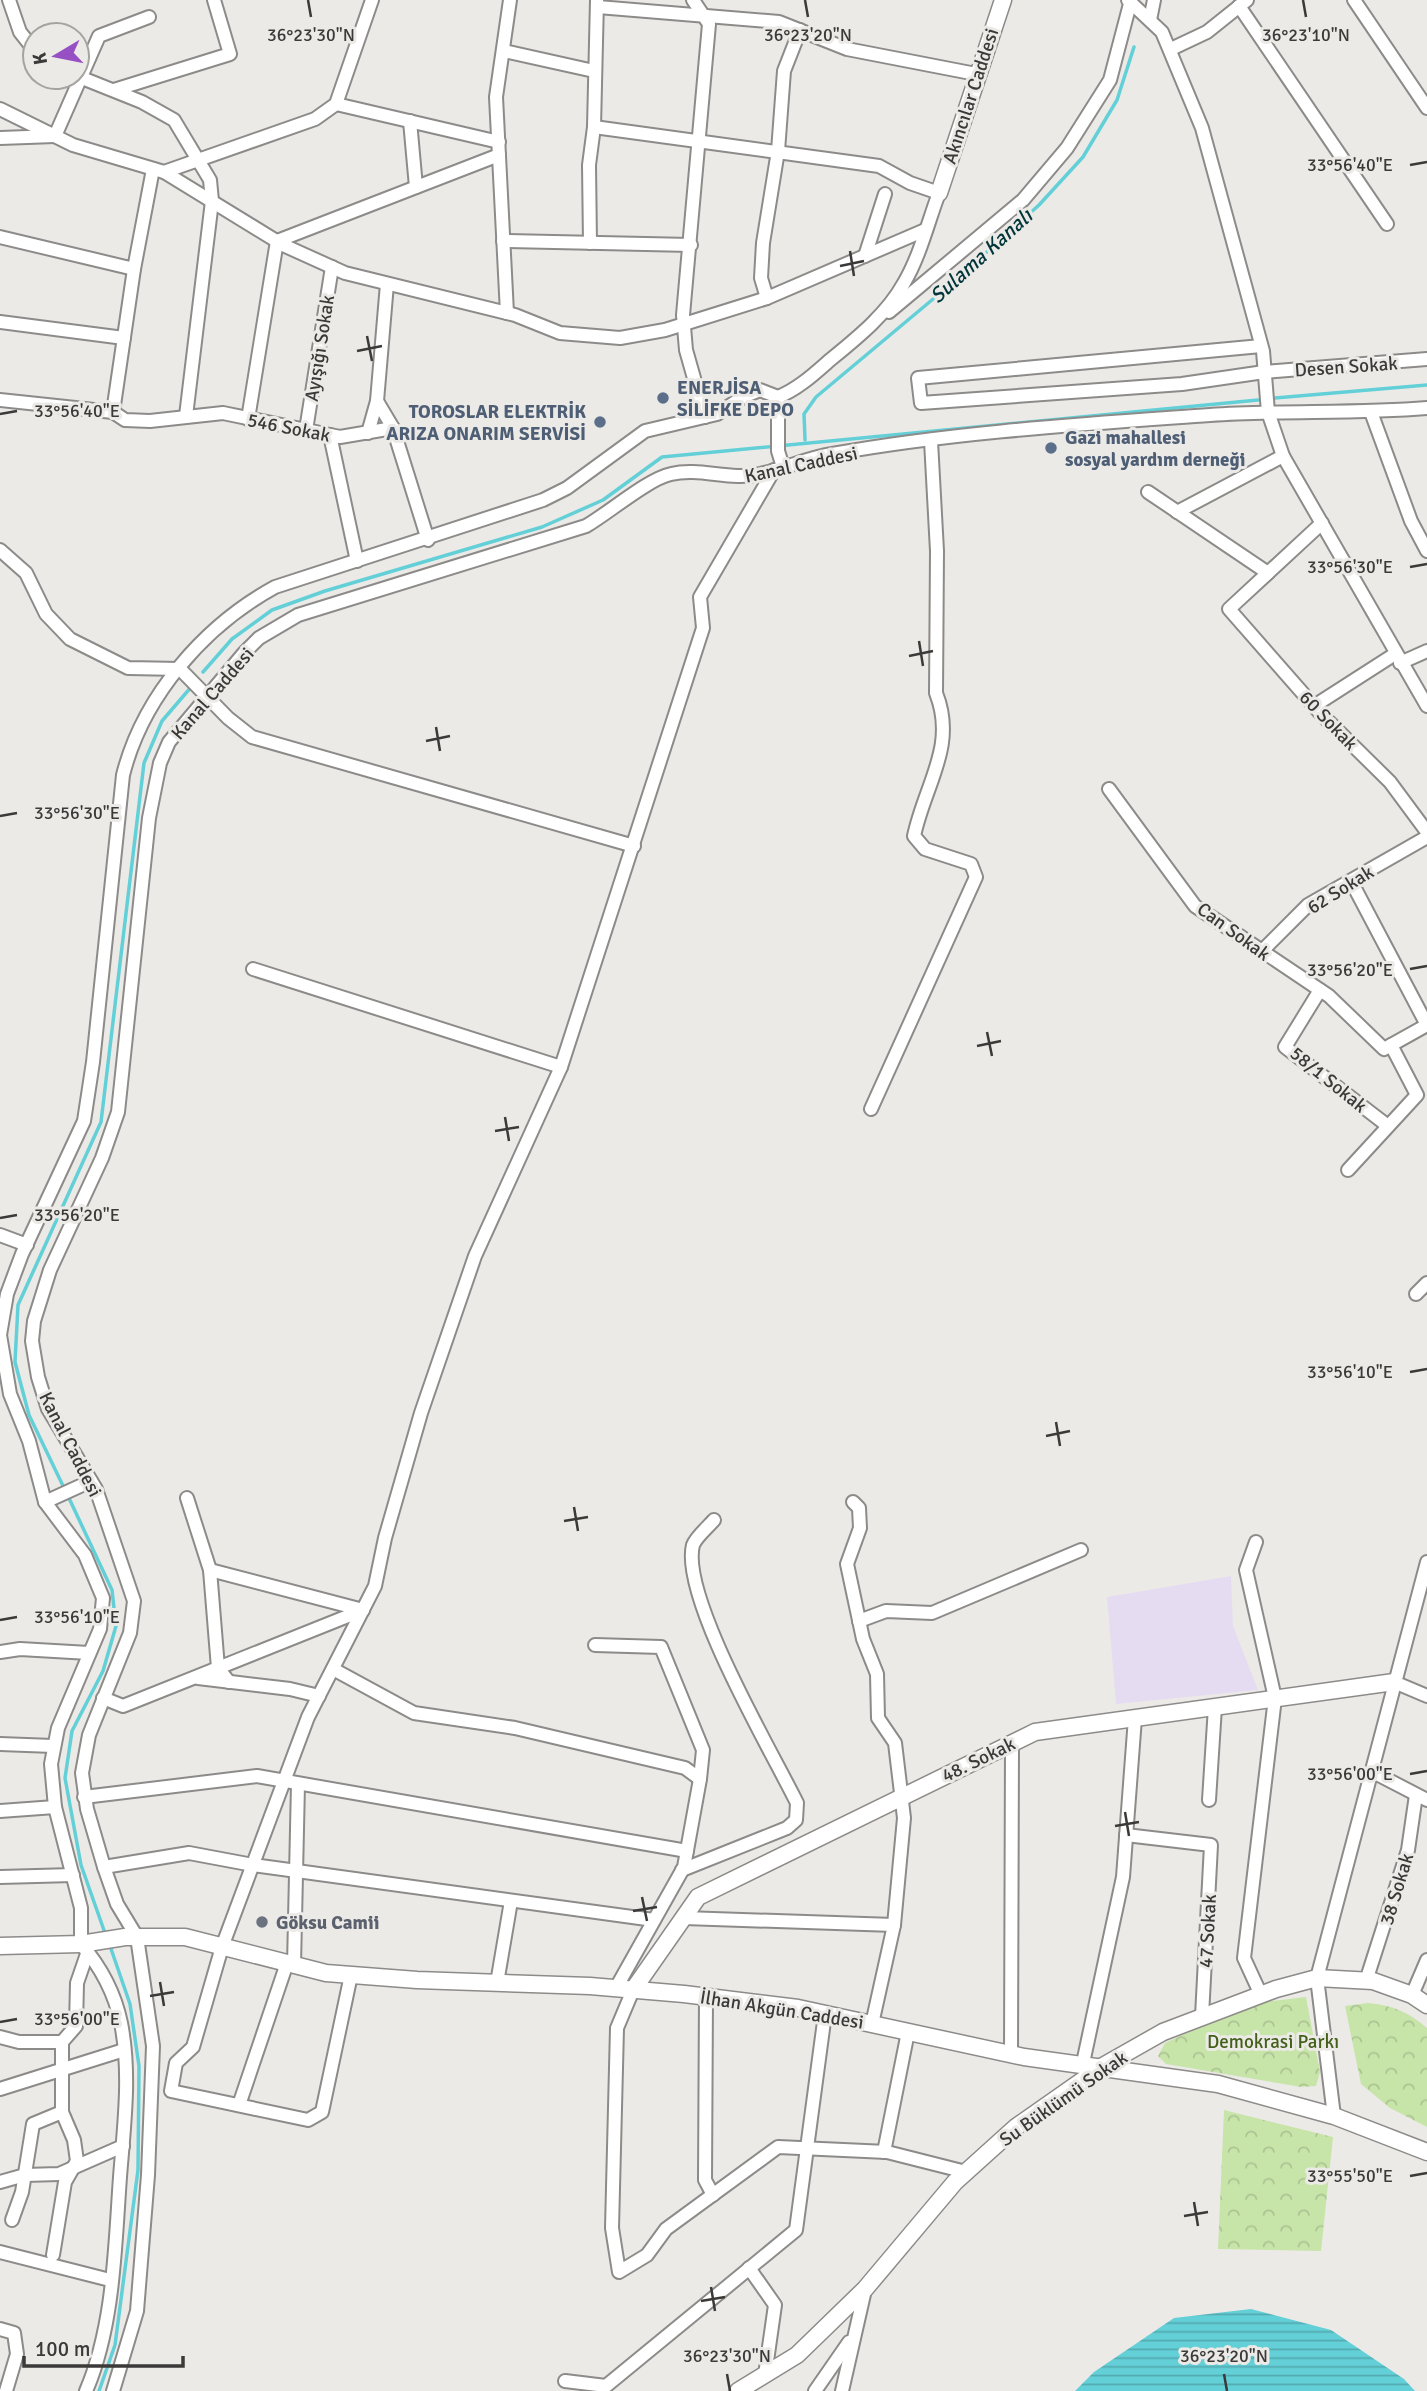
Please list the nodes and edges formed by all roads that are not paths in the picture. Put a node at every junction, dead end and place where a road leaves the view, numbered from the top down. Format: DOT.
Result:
graph roads {
  1 [pos="9,0"];
  2 [pos="214,0"];
  3 [pos="372,0"];
  4 [pos="510,0"];
  5 [pos="693,0"];
  6 [pos="1003,0"];
  7 [pos="1154,0"];
  8 [pos="1354,0"];
  9 [pos="1130,1"];
  10 [pos="1243,3"];
  11 [pos="597,4"];
  12 [pos="701,14"];
  13 [pos="149,17"];
  14 [pos="1150,20"];
  15 [pos="800,30"];
  16 [pos="21,33"];
  17 [pos="1171,49"];
  18 [pos="504,51"];
  19 [pos="91,52"];
  20 [pos="594,71"];
  21 [pos="976,74"];
  22 [pos="91,81"];
  23 [pos="114,90"];
  24 [pos="73,91"];
  25 [pos="336,104"];
  26 [pos="1427,108"];
  27 [pos="0,109"];
  28 [pos="410,121"];
  29 [pos="594,127"];
  30 [pos="55,136"];
  31 [pos="0,138"];
  32 [pos="699,140"];
  33 [pos="499,149"];
  34 [pos="778,151"];
  35 [pos="196,159"];
  36 [pos="158,171"];
  37 [pos="416,187"];
  38 [pos="939,193"];
  39 [pos="885,194"];
  40 [pos="212,201"];
  41 [pos="1387,225"];
  42 [pos="925,230"];
  43 [pos="0,237"];
  44 [pos="277,241"];
  45 [pos="503,242"];
  46 [pos="590,243"];
  47 [pos="691,245"];
  48 [pos="865,256"];
  49 [pos="332,267"];
  50 [pos="134,269"];
  51 [pos="387,284"];
  52 [pos="767,298"];
  53 [pos="507,313"];
  54 [pos="0,322"];
  55 [pos="683,324"];
  56 [pos="864,333"];
  57 [pos="124,338"];
  58 [pos="1261,346"];
  59 [pos="1427,359"];
  60 [pos="1264,372"];
  61 [pos="778,397"];
  62 [pos="0,400"];
  63 [pos="377,401"];
  64 [pos="1427,408"];
  65 [pos="113,412"];
  66 [pos="1268,412"];
  67 [pos="1371,412"];
  68 [pos="186,416"];
  69 [pos="705,417"];
  70 [pos="248,419"];
  71 [pos="393,428"];
  72 [pos="306,430"];
  73 [pos="368,433"];
  74 [pos="330,435"];
  75 [pos="931,441"];
  76 [pos="1283,456"];
  77 [pos="779,469"];
  78 [pos="1148,492"];
  79 [pos="1177,512"];
  80 [pos="1322,523"];
  81 [pos="428,540"];
  82 [pos="0,550"];
  83 [pos="1427,551"];
  84 [pos="357,561"];
  85 [pos="1268,573"];
  86 [pos="1427,651"];
  87 [pos="1398,658"];
  88 [pos="180,669"];
  89 [pos="208,697"];
  90 [pos="1314,706"];
  91 [pos="1427,706"];
  92 [pos="1109,789"];
  93 [pos="1427,834"];
  94 [pos="634,846"];
  95 [pos="1351,881"];
  96 [pos="1261,952"];
  97 [pos="253,969"];
  98 [pos="1320,990"];
  99 [pos="1427,1025"];
  100 [pos="1387,1047"];
  101 [pos="561,1068"];
  102 [pos="871,1109"];
  103 [pos="1388,1126"];
  104 [pos="1348,1170"];
  105 [pos="0,1235"];
  106 [pos="27,1245"];
  107 [pos="1427,1283"];
  108 [pos="1416,1294"];
  109 [pos="1,1320"];
  110 [pos="1,1346"];
  111 [pos="5,1393"];
  112 [pos="86,1483"];
  113 [pos="187,1498"];
  114 [pos="51,1500"];
  115 [pos="853,1502"];
  116 [pos="714,1520"];
  117 [pos="1256,1542"];
  118 [pos="1081,1550"];
  119 [pos="1427,1562"];
  120 [pos="210,1570"];
  121 [pos="1422,1594"];
  122 [pos="363,1610"];
  123 [pos="859,1622"];
  124 [pos="595,1645"];
  125 [pos="0,1652"];
  126 [pos="89,1653"];
  127 [pos="218,1668"];
  128 [pos="333,1669"];
  129 [pos="194,1678"];
  130 [pos="229,1682"];
  131 [pos="1394,1682"];
  132 [pos="319,1696"];
  133 [pos="1427,1696"];
  134 [pos="103,1698"];
  135 [pos="1275,1698"];
  136 [pos="1215,1707"];
  137 [pos="1135,1718"];
  138 [pos="1012,1743"];
  139 [pos="0,1744"];
  140 [pos="53,1746"];
  141 [pos="1373,1772"];
  142 [pos="699,1779"];
  143 [pos="284,1782"];
  144 [pos="298,1784"];
  145 [pos="84,1797"];
  146 [pos="902,1797"];
  147 [pos="1421,1797"];
  148 [pos="1209,1800"];
  149 [pos="55,1807"];
  150 [pos="0,1811"];
  151 [pos="1126,1835"];
  152 [pos="687,1851"];
  153 [pos="253,1865"];
  154 [pos="104,1867"];
  155 [pos="682,1870"];
  156 [pos="296,1871"];
  157 [pos="73,1875"];
  158 [pos="0,1878"];
  159 [pos="512,1901"];
  160 [pos="684,1918"];
  161 [pos="654,1920"];
  162 [pos="894,1925"];
  163 [pos="131,1937"];
  164 [pos="0,1946"];
  165 [pos="87,1946"];
  166 [pos="222,1947"];
  167 [pos="1427,1960"];
  168 [pos="291,1964"];
  169 [pos="351,1975"];
  170 [pos="1317,1978"];
  171 [pos="1366,1981"];
  172 [pos="497,1983"];
  173 [pos="616,1989"];
  174 [pos="633,1990"];
  175 [pos="1261,1994"];
  176 [pos="1412,1995"];
  177 [pos="706,1997"];
  178 [pos="1427,2005"];
  179 [pos="825,2014"];
  180 [pos="1202,2016"];
  181 [pos="872,2024"];
  182 [pos="908,2032"];
  183 [pos="0,2037"];
  184 [pos="62,2042"];
  185 [pos="124,2050"];
  186 [pos="1011,2054"];
  187 [pos="1083,2063"];
  188 [pos="1103,2066"];
  189 [pos="61,2072"];
  190 [pos="0,2088"];
  191 [pos="239,2105"];
  192 [pos="62,2112"];
  193 [pos="1334,2116"];
  194 [pos="123,2146"];
  195 [pos="807,2146"];
  196 [pos="884,2152"];
  197 [pos="1427,2152"];
  198 [pos="74,2168"];
  199 [pos="966,2172"];
  200 [pos="25,2175"];
  201 [pos="0,2182"];
  202 [pos="713,2195"];
  203 [pos="12,2220"];
  204 [pos="0,2252"];
  205 [pos="53,2255"];
  206 [pos="750,2268"];
  207 [pos="110,2280"];
  208 [pos="865,2289"];
  209 [pos="0,2329"];
  210 [pos="854,2336"];
  211 [pos="765,2375"];
  212 [pos="565,2381"];
  213 [pos="6,2391"];
  214 [pos="86,2391"];
  215 [pos="113,2391"];
  216 [pos="738,2391"];
  217 [pos="815,2391"];
  218 [pos="842,2391"];
  1 -- 16 [label="street"];
  2 -- 23 [label="street"];
  3 -- 25 [label="street"];
  4 -- 18 [label="street"];
  5 -- 12 [label="street"];
  6 -- 21 [label="main road, Akıncılar Caddesi"];
  7 -- 14 [label="street"];
  8 -- 26 [label="street"];
  9 -- 14 [label="street"];
  9 -- 56 [label="street"];
  10 -- 17 [label="street"];
  10 -- 41 [label="street"];
  11 -- 12 [label="street"];
  11 -- 20 [label="street"];
  12 -- 15 [label="street"];
  12 -- 32 [label="street"];
  13 -- 19 [label="street"];
  14 -- 17 [label="street"];
  15 -- 21 [label="street"];
  15 -- 34 [label="street"];
  17 -- 58 [label="street"];
  18 -- 20 [label="street"];
  18 -- 33 [label="street"];
  20 -- 29 [label="street"];
  21 -- 38 [label="main road, Akıncılar Caddesi"];
  22 -- 23 [label="street"];
  23 -- 35 [label="street"];
  24 -- 30 [label="street"];
  25 -- 28 [label="street"];
  25 -- 35 [label="street"];
  27 -- 30 [label="street"];
  28 -- 33 [label="street"];
  28 -- 37 [label="street"];
  29 -- 32 [label="street"];
  29 -- 46 [label="street"];
  30 -- 31 [label="street"];
  30 -- 36 [label="street"];
  32 -- 34 [label="street"];
  32 -- 47 [label="street"];
  33 -- 37 [label="street"];
  33 -- 45 [label="street"];
  34 -- 38 [label="street"];
  34 -- 52 [label="street"];
  35 -- 36 [label="street"];
  35 -- 40 [label="street"];
  36 -- 40 [label="street"];
  36 -- 50 [label="street"];
  37 -- 44 [label="street"];
  38 -- 42 [label="street"];
  39 -- 48 [label="street"];
  40 -- 44 [label="street"];
  40 -- 68 [label="street"];
  42 -- 48 [label="street"];
  42 -- 56 [label="street"];
  43 -- 50 [label="street"];
  44 -- 49 [label="street"];
  44 -- 70 [label="street"];
  45 -- 46 [label="street"];
  45 -- 53 [label="street"];
  46 -- 47 [label="street"];
  47 -- 55 [label="street"];
  48 -- 52 [label="street"];
  49 -- 51 [label="street"];
  49 -- 72 [label="street, Ayışığı Sokak"];
  50 -- 57 [label="street"];
  51 -- 53 [label="street"];
  51 -- 63 [label="street"];
  52 -- 55 [label="street"];
  53 -- 55 [label="street"];
  54 -- 57 [label="street"];
  55 -- 69 [label="street"];
  56 -- 61 [label="street"];
  57 -- 65 [label="street"];
  58 -- 60 [label="street"];
  58 -- 60 [label="street, Desen Sokak"];
  59 -- 60 [label="street, Desen Sokak"];
  60 -- 66 [label="street"];
  61 -- 69 [label="street"];
  61 -- 77 [label="street"];
  62 -- 65 [label="street, 546 Sokak"];
  63 -- 71 [label="street"];
  63 -- 73 [label="street"];
  64 -- 67 [label="street, Kanal Caddesi"];
  65 -- 68 [label="street, 546 Sokak"];
  66 -- 67 [label="street, Kanal Caddesi"];
  66 -- 75 [label="street, Kanal Caddesi"];
  66 -- 76 [label="street"];
  67 -- 83 [label="street"];
  68 -- 70 [label="street, 546 Sokak"];
  69 -- 81 [label="street"];
  70 -- 72 [label="street, 546 Sokak"];
  71 -- 73 [label="street, 546 Sokak"];
  71 -- 81 [label="street"];
  72 -- 74 [label="street, 546 Sokak"];
  73 -- 74 [label="street, 546 Sokak"];
  74 -- 84 [label="street"];
  75 -- 77 [label="street, Kanal Caddesi"];
  75 -- 102 [label="street"];
  76 -- 79 [label="street"];
  76 -- 80 [label="street"];
  77 -- 89 [label="street, Kanal Caddesi"];
  77 -- 94 [label="street"];
  78 -- 79 [label="street"];
  79 -- 85 [label="street"];
  80 -- 85 [label="street"];
  80 -- 87 [label="street"];
  81 -- 84 [label="street"];
  82 -- 88 [label="street"];
  84 -- 88 [label="street"];
  85 -- 90 [label="street, 60 Sokak"];
  86 -- 87 [label="street"];
  87 -- 90 [label="street"];
  87 -- 91 [label="street"];
  88 -- 89 [label="street"];
  88 -- 106 [label="street"];
  89 -- 94 [label="street"];
  89 -- 112 [label="street, Kanal Caddesi"];
  90 -- 93 [label="street, 60 Sokak"];
  92 -- 96 [label="street, Can Sokak"];
  93 -- 95 [label="street, 62 Sokak"];
  94 -- 101 [label="street"];
  95 -- 96 [label="street, 62 Sokak"];
  95 -- 99 [label="street"];
  96 -- 98 [label="street, Can Sokak"];
  97 -- 101 [label="street"];
  98 -- 100 [label="street, Can Sokak"];
  98 -- 103 [label="street, 58/1 Sokak"];
  99 -- 100 [label="street"];
  100 -- 103 [label="street, 58/1 Sokak"];
  101 -- 122 [label="street"];
  103 -- 104 [label="street, 58/1 Sokak"];
  105 -- 106 [label="street"];
  106 -- 109 [label="street"];
  107 -- 108 [label="street"];
  109 -- 110 [label="street"];
  110 -- 111 [label="street"];
  111 -- 114 [label="street"];
  112 -- 114 [label="street"];
  112 -- 134 [label="street, Kanal Caddesi"];
  113 -- 120 [label="street"];
  114 -- 126 [label="street"];
  115 -- 123 [label="street"];
  116 -- 155 [label="street"];
  117 -- 135 [label="street"];
  118 -- 123 [label="street"];
  119 -- 121 [label="street"];
  120 -- 122 [label="street"];
  120 -- 127 [label="street"];
  121 -- 131 [label="street"];
  122 -- 127 [label="street"];
  122 -- 128 [label="street"];
  123 -- 146 [label="street"];
  124 -- 142 [label="street"];
  125 -- 126 [label="street"];
  126 -- 140 [label="street"];
  127 -- 129 [label="street"];
  127 -- 130 [label="street"];
  128 -- 132 [label="street"];
  128 -- 142 [label="street"];
  129 -- 130 [label="street"];
  129 -- 134 [label="street"];
  130 -- 132 [label="street"];
  131 -- 133 [label="street"];
  131 -- 135 [label="main road, 48. Sokak"];
  131 -- 141 [label="street"];
  132 -- 143 [label="street"];
  134 -- 145 [label="street, Kanal Caddesi"];
  135 -- 136 [label="main road, 48. Sokak"];
  135 -- 175 [label="street"];
  136 -- 137 [label="main road, 48. Sokak"];
  136 -- 148 [label="street"];
  137 -- 138 [label="main road, 48. Sokak"];
  137 -- 151 [label="street"];
  138 -- 146 [label="main road, 48. Sokak"];
  138 -- 186 [label="street"];
  139 -- 140 [label="street"];
  140 -- 149 [label="street"];
  141 -- 147 [label="street"];
  141 -- 170 [label="street"];
  142 -- 152 [label="street"];
  143 -- 144 [label="street"];
  143 -- 145 [label="street"];
  143 -- 153 [label="street"];
  144 -- 152 [label="street"];
  144 -- 156 [label="street"];
  145 -- 154 [label="street, Kanal Caddesi"];
  146 -- 160 [label="main road, 48. Sokak"];
  146 -- 162 [label="street"];
  147 -- 171 [label="street, 38 Sokak"];
  149 -- 150 [label="street"];
  149 -- 157 [label="street"];
  151 -- 180 [label="street, 47 Sokak"];
  151 -- 187 [label="street"];
  152 -- 155 [label="street"];
  153 -- 154 [label="street"];
  153 -- 156 [label="street"];
  153 -- 166 [label="street"];
  154 -- 163 [label="street, Kanal Caddesi"];
  155 -- 161 [label="street"];
  156 -- 159 [label="street"];
  156 -- 168 [label="street"];
  157 -- 158 [label="street"];
  157 -- 165 [label="street"];
  159 -- 161 [label="street"];
  159 -- 172 [label="street"];
  160 -- 162 [label="street"];
  160 -- 174 [label="main road, 48. Sokak"];
  161 -- 173 [label="street"];
  162 -- 181 [label="street"];
  163 -- 165 [label="main road, İlhan Akgün Caddesi"];
  163 -- 166 [label="main road, İlhan Akgün Caddesi"];
  163 -- 215 [label="street"];
  164 -- 165 [label="main road, İlhan Akgün Caddesi"];
  165 -- 184 [label="street"];
  165 -- 185 [label="street"];
  166 -- 168 [label="main road, İlhan Akgün Caddesi"];
  166 -- 191 [label="street"];
  167 -- 176 [label="street"];
  168 -- 169 [label="main road, İlhan Akgün Caddesi"];
  168 -- 191 [label="street"];
  169 -- 172 [label="main road, İlhan Akgün Caddesi"];
  169 -- 191 [label="street"];
  170 -- 171 [label="main road, Su Büklümü Sokak"];
  170 -- 175 [label="main road, Su Büklümü Sokak"];
  170 -- 193 [label="street"];
  171 -- 176 [label="main road, Su Büklümü Sokak"];
  172 -- 173 [label="main road, İlhan Akgün Caddesi"];
  173 -- 174 [label="main road, İlhan Akgün Caddesi"];
  174 -- 177 [label="main road, İlhan Akgün Caddesi"];
  174 -- 202 [label="street"];
  175 -- 180 [label="main road, Su Büklümü Sokak"];
  176 -- 178 [label="main road, Su Büklümü Sokak"];
  177 -- 179 [label="main road, İlhan Akgün Caddesi"];
  177 -- 202 [label="street"];
  179 -- 181 [label="main road, İlhan Akgün Caddesi"];
  179 -- 195 [label="street"];
  180 -- 188 [label="main road, Su Büklümü Sokak"];
  181 -- 182 [label="main road, İlhan Akgün Caddesi"];
  182 -- 186 [label="main road, İlhan Akgün Caddesi"];
  182 -- 196 [label="street"];
  183 -- 184 [label="street"];
  184 -- 189 [label="street"];
  185 -- 189 [label="street"];
  185 -- 194 [label="street"];
  186 -- 187 [label="main road, İlhan Akgün Caddesi"];
  187 -- 188 [label="main road, İlhan Akgün Caddesi"];
  188 -- 193 [label="main road, İlhan Akgün Caddesi"];
  188 -- 199 [label="main road, Su Büklümü Sokak"];
  189 -- 190 [label="street"];
  189 -- 192 [label="street"];
  192 -- 198 [label="street"];
  192 -- 200 [label="street"];
  193 -- 197 [label="main road, İlhan Akgün Caddesi"];
  194 -- 198 [label="street"];
  194 -- 207 [label="street"];
  195 -- 196 [label="street"];
  195 -- 202 [label="street"];
  195 -- 206 [label="street"];
  196 -- 199 [label="street"];
  198 -- 200 [label="street"];
  198 -- 205 [label="street"];
  199 -- 208 [label="main road, Su Büklümü Sokak"];
  200 -- 201 [label="street"];
  200 -- 203 [label="street"];
  204 -- 207 [label="street"];
  206 -- 211 [label="street"];
  206 -- 212 [label="street"];
  207 -- 214 [label="street"];
  208 -- 210 [label="street"];
  208 -- 211 [label="main road, Su Büklümü Sokak"];
  209 -- 213 [label="street"];
  210 -- 217 [label="street"];
  210 -- 218 [label="street"];
  211 -- 216 [label="main road, Su Büklümü Sokak"];
}
